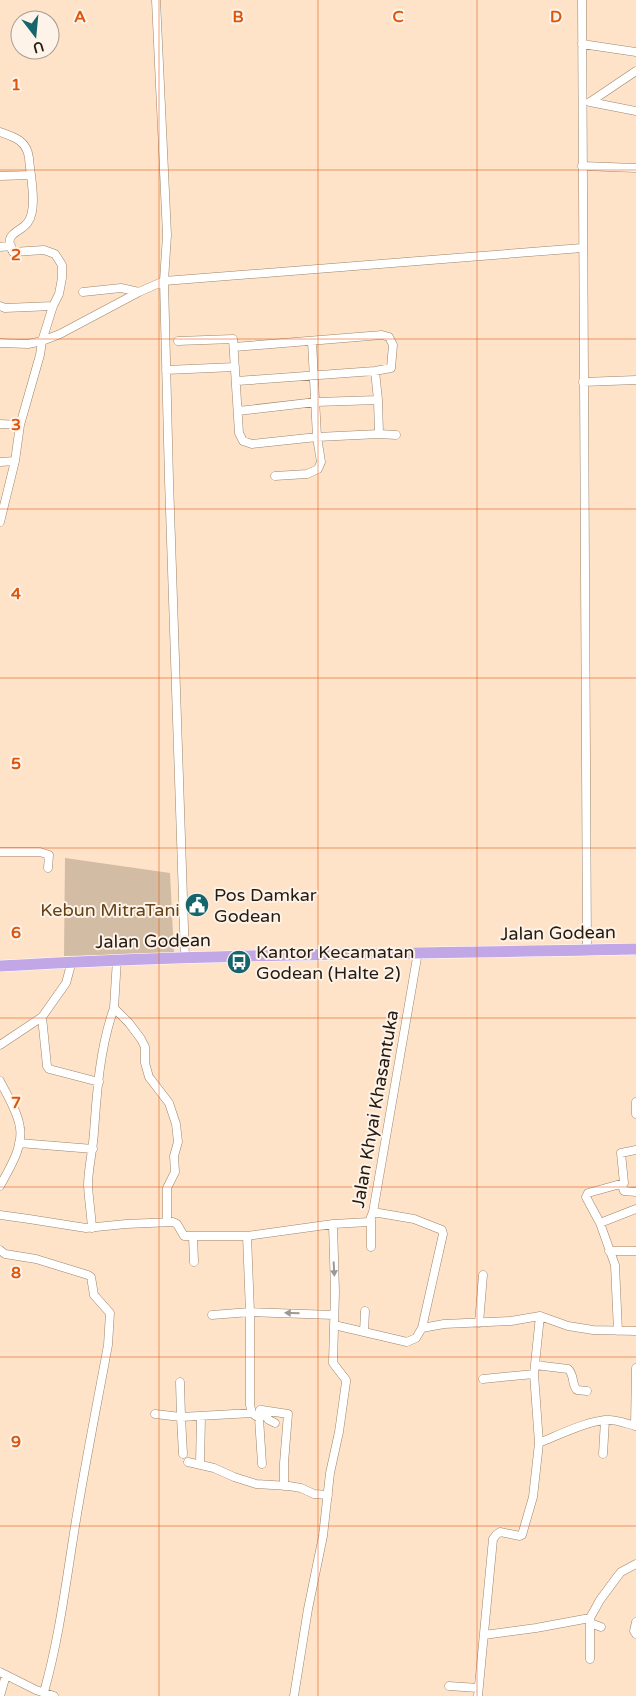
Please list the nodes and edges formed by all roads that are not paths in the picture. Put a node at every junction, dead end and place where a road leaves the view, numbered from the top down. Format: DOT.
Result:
graph roads {
  1 [pos="156,0"];
  2 [pos="582,0"];
  3 [pos="582,44"];
  4 [pos="636,52"];
  5 [pos="636,70"];
  6 [pos="586,102"];
  7 [pos="636,112"];
  8 [pos="0,132"];
  9 [pos="582,166"];
  10 [pos="636,168"];
  11 [pos="30,175"];
  12 [pos="0,176"];
  13 [pos="10,246"];
  14 [pos="0,247"];
  15 [pos="582,248"];
  16 [pos="164,281"];
  17 [pos="83,292"];
  18 [pos="139,292"];
  19 [pos="0,306"];
  20 [pos="53,306"];
  21 [pos="42,341"];
  22 [pos="178,341"];
  23 [pos="312,341"];
  24 [pos="0,343"];
  25 [pos="234,347"];
  26 [pos="235,367"];
  27 [pos="166,370"];
  28 [pos="375,371"];
  29 [pos="313,375"];
  30 [pos="636,380"];
  31 [pos="236,381"];
  32 [pos="583,382"];
  33 [pos="378,400"];
  34 [pos="316,402"];
  35 [pos="238,411"];
  36 [pos="0,424"];
  37 [pos="20,425"];
  38 [pos="379,434"];
  39 [pos="396,435"];
  40 [pos="317,437"];
  41 [pos="15,461"];
  42 [pos="0,462"];
  43 [pos="275,476"];
  44 [pos="0,522"];
  45 [pos="0,852"];
  46 [pos="48,868"];
  47 [pos="636,949"];
  48 [pos="587,950"];
  49 [pos="418,952"];
  50 [pos="185,958"];
  51 [pos="117,959"];
  52 [pos="72,961"];
  53 [pos="0,966"];
  54 [pos="114,1008"];
  55 [pos="42,1017"];
  56 [pos="0,1046"];
  57 [pos="0,1081"];
  58 [pos="99,1082"];
  59 [pos="636,1102"];
  60 [pos="636,1114"];
  61 [pos="19,1144"];
  62 [pos="93,1149"];
  63 [pos="636,1150"];
  64 [pos="622,1185"];
  65 [pos="0,1186"];
  66 [pos="636,1192"];
  67 [pos="636,1209"];
  68 [pos="373,1212"];
  69 [pos="0,1216"];
  70 [pos="371,1220"];
  71 [pos="167,1222"];
  72 [pos="600,1223"];
  73 [pos="333,1224"];
  74 [pos="92,1228"];
  75 [pos="193,1236"];
  76 [pos="247,1236"];
  77 [pos="371,1247"];
  78 [pos="0,1250"];
  79 [pos="609,1251"];
  80 [pos="636,1251"];
  81 [pos="194,1262"];
  82 [pos="483,1275"];
  83 [pos="365,1311"];
  84 [pos="250,1312"];
  85 [pos="212,1315"];
  86 [pos="334,1315"];
  87 [pos="540,1316"];
  88 [pos="479,1323"];
  89 [pos="334,1325"];
  90 [pos="422,1328"];
  91 [pos="618,1331"];
  92 [pos="636,1331"];
  93 [pos="364,1332"];
  94 [pos="636,1368"];
  95 [pos="535,1370"];
  96 [pos="483,1379"];
  97 [pos="180,1382"];
  98 [pos="587,1390"];
  99 [pos="262,1410"];
  100 [pos="251,1411"];
  101 [pos="155,1414"];
  102 [pos="201,1416"];
  103 [pos="181,1417"];
  104 [pos="605,1420"];
  105 [pos="275,1423"];
  106 [pos="635,1426"];
  107 [pos="539,1443"];
  108 [pos="183,1454"];
  109 [pos="603,1454"];
  110 [pos="188,1462"];
  111 [pos="200,1464"];
  112 [pos="262,1464"];
  113 [pos="284,1486"];
  114 [pos="328,1495"];
  115 [pos="636,1564"];
  116 [pos="590,1620"];
  117 [pos="636,1622"];
  118 [pos="601,1627"];
  119 [pos="636,1634"];
  120 [pos="484,1635"];
  121 [pos="590,1659"];
  122 [pos="3,1674"];
  123 [pos="448,1686"];
  124 [pos="44,1692"];
  125 [pos="478,1692"];
  126 [pos="0,1696"];
  127 [pos="54,1696"];
  128 [pos="294,1696"];
  1 -- 16 [label="street"];
  2 -- 3 [label="street"];
  3 -- 4 [label="street"];
  3 -- 6 [label="street"];
  5 -- 6 [label="street"];
  6 -- 7 [label="street"];
  6 -- 9 [label="street"];
  8 -- 11 [label="street"];
  9 -- 10 [label="street"];
  9 -- 15 [label="street"];
  11 -- 12 [label="street"];
  11 -- 13 [label="street"];
  13 -- 14 [label="street"];
  13 -- 20 [label="street"];
  15 -- 16 [label="street"];
  15 -- 32 [label="street"];
  16 -- 18 [label="street"];
  16 -- 27 [label="street"];
  17 -- 18 [label="street"];
  18 -- 21 [label="street"];
  19 -- 20 [label="street"];
  20 -- 21 [label="street"];
  21 -- 24 [label="street"];
  21 -- 37 [label="street"];
  22 -- 25 [label="street"];
  23 -- 25 [label="street"];
  23 -- 28 [label="street"];
  23 -- 29 [label="street"];
  25 -- 26 [label="street"];
  26 -- 27 [label="street"];
  26 -- 31 [label="street"];
  27 -- 50 [label="street"];
  28 -- 29 [label="street"];
  28 -- 33 [label="street"];
  29 -- 31 [label="street"];
  29 -- 34 [label="street"];
  30 -- 32 [label="street"];
  31 -- 35 [label="street"];
  32 -- 48 [label="street"];
  33 -- 34 [label="street"];
  33 -- 38 [label="street"];
  34 -- 35 [label="street"];
  34 -- 40 [label="street"];
  35 -- 40 [label="street"];
  36 -- 37 [label="street"];
  37 -- 41 [label="street"];
  38 -- 39 [label="street"];
  38 -- 40 [label="street"];
  40 -- 43 [label="street"];
  41 -- 42 [label="street"];
  41 -- 44 [label="street"];
  45 -- 46 [label="street"];
  47 -- 48 [label="main road, Jalan Godean"];
  48 -- 49 [label="main road, Jalan Godean"];
  49 -- 50 [label="main road, Jalan Godean"];
  49 -- 68 [label="street, Jalan Khyai Khasantuka"];
  50 -- 51 [label="main road, Jalan Godean"];
  51 -- 52 [label="main road, Jalan Godean"];
  51 -- 54 [label="street"];
  52 -- 53 [label="main road, Jalan Godean"];
  52 -- 55 [label="street"];
  54 -- 58 [label="street"];
  54 -- 71 [label="street"];
  55 -- 56 [label="street"];
  55 -- 58 [label="street"];
  57 -- 61 [label="street"];
  58 -- 62 [label="street"];
  59 -- 60 [label="street"];
  61 -- 62 [label="street"];
  61 -- 65 [label="street"];
  62 -- 74 [label="street"];
  63 -- 64 [label="street"];
  64 -- 66 [label="street"];
  64 -- 72 [label="street"];
  67 -- 72 [label="street"];
  68 -- 70 [label="street, Jalan Khyai Khasantuka"];
  68 -- 90 [label="street"];
  69 -- 74 [label="street"];
  70 -- 73 [label="street, Jalan Khyai Khasantuka"];
  70 -- 77 [label="street"];
  71 -- 74 [label="street"];
  71 -- 75 [label="street"];
  72 -- 79 [label="street"];
  73 -- 76 [label="street, Jalan Khyai Khasantuka"];
  73 -- 86 [label="street, one-way"];
  75 -- 76 [label="street, Jalan Khyai Khasantuka"];
  75 -- 81 [label="street"];
  76 -- 84 [label="street"];
  78 -- 124 [label="street"];
  79 -- 80 [label="street"];
  79 -- 91 [label="street"];
  82 -- 88 [label="street"];
  83 -- 93 [label="street"];
  84 -- 85 [label="street"];
  86 -- 84 [label="street, one-way"];
  84 -- 100 [label="street"];
  86 -- 89 [label="street"];
  87 -- 88 [label="street"];
  87 -- 91 [label="street"];
  87 -- 95 [label="street"];
  88 -- 90 [label="street"];
  89 -- 93 [label="street"];
  89 -- 114 [label="street"];
  90 -- 93 [label="street"];
  91 -- 92 [label="street"];
  94 -- 106 [label="street"];
  95 -- 96 [label="street"];
  95 -- 98 [label="street"];
  95 -- 107 [label="street"];
  97 -- 103 [label="street"];
  99 -- 100 [label="street"];
  99 -- 105 [label="street"];
  99 -- 113 [label="street"];
  100 -- 102 [label="street"];
  100 -- 112 [label="street"];
  101 -- 103 [label="street"];
  102 -- 103 [label="street"];
  102 -- 111 [label="street"];
  103 -- 108 [label="street"];
  104 -- 106 [label="street"];
  104 -- 107 [label="street"];
  104 -- 109 [label="street"];
  107 -- 120 [label="street"];
  110 -- 111 [label="street"];
  111 -- 113 [label="street"];
  113 -- 114 [label="street"];
  114 -- 128 [label="street"];
  115 -- 116 [label="street"];
  116 -- 118 [label="street"];
  116 -- 120 [label="street"];
  116 -- 121 [label="street"];
  117 -- 119 [label="street"];
  120 -- 125 [label="street"];
  122 -- 124 [label="street"];
  122 -- 126 [label="street"];
  123 -- 125 [label="street"];
  124 -- 127 [label="street"];
}
